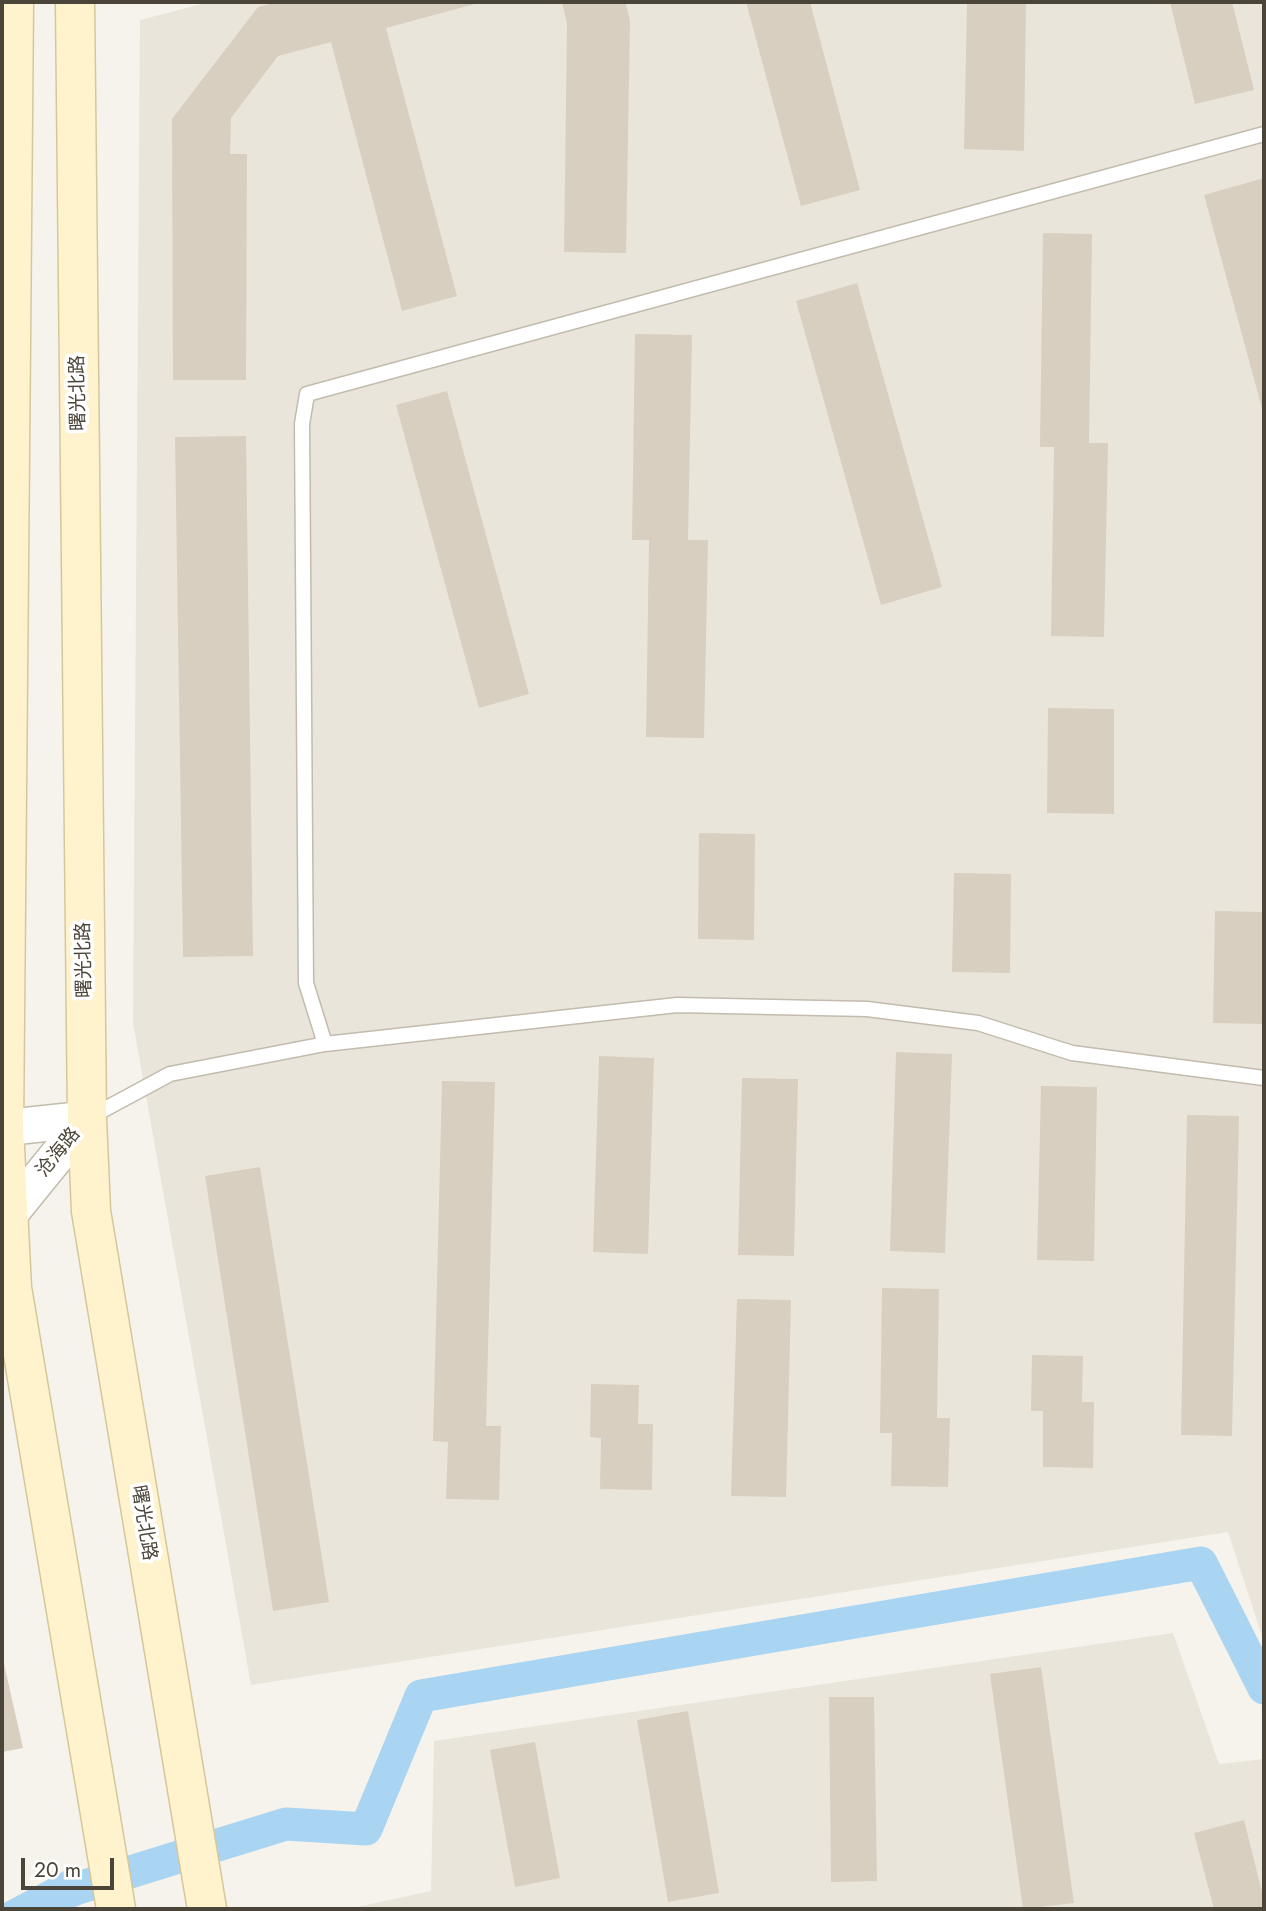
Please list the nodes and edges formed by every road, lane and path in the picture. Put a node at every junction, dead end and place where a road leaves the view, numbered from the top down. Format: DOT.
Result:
graph roads {
  1 [pos="14,2"];
  2 [pos="75,2"];
  3 [pos="1264,134"];
  4 [pos="325,1044"];
  5 [pos="1264,1078"];
  6 [pos="87,1119"];
  7 [pos="3,1128"];
  8 [pos="5,1216"];
  9 [pos="116,1909"];
  10 [pos="207,1909"];
  1 -- 7 [label="main road"];
  2 -- 6 [label="main road, 曙光北路"];
  3 -- 4 [label="lane"];
  4 -- 5 [label="lane"];
  4 -- 6 [label="lane"];
  6 -- 7 [label="street, 沧海路"];
  6 -- 8 [label="street, 沧海路"];
  6 -- 10 [label="main road, 曙光北路"];
  7 -- 8 [label="main road"];
  8 -- 9 [label="main road"];
}
